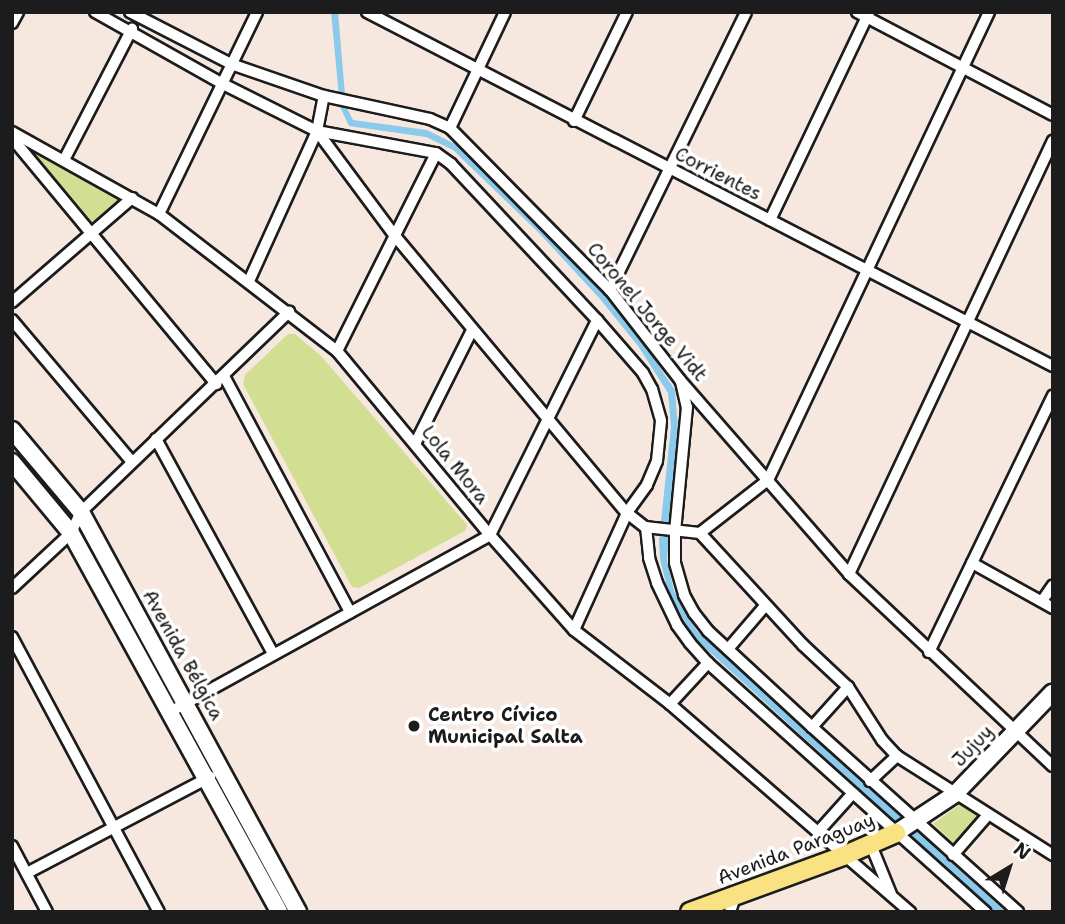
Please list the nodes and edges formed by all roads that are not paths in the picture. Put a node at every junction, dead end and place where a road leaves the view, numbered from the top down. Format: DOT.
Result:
graph roads {
  1 [pos="18,12"];
  2 [pos="95,12"];
  3 [pos="257,12"];
  4 [pos="367,12"];
  5 [pos="505,12"];
  6 [pos="627,12"];
  7 [pos="746,12"];
  8 [pos="989,12"];
  9 [pos="134,14"];
  10 [pos="864,14"];
  11 [pos="12,23"];
  12 [pos="130,32"];
  13 [pos="231,64"];
  14 [pos="477,68"];
  15 [pos="963,68"];
  16 [pos="221,83"];
  17 [pos="324,96"];
  18 [pos="1053,115"];
  19 [pos="574,121"];
  20 [pos="450,128"];
  21 [pos="317,131"];
  22 [pos="12,132"];
  23 [pos="12,138"];
  24 [pos="1053,141"];
  25 [pos="436,153"];
  26 [pos="64,160"];
  27 [pos="671,169"];
  28 [pos="132,198"];
  29 [pos="159,214"];
  30 [pos="770,220"];
  31 [pos="93,233"];
  32 [pos="395,236"];
  33 [pos="868,273"];
  34 [pos="249,281"];
  35 [pos="610,290"];
  36 [pos="12,302"];
  37 [pos="289,312"];
  38 [pos="12,320"];
  39 [pos="597,320"];
  40 [pos="965,323"];
  41 [pos="472,330"];
  42 [pos="337,351"];
  43 [pos="1053,366"];
  44 [pos="220,380"];
  45 [pos="680,380"];
  46 [pos="1053,395"];
  47 [pos="547,418"];
  48 [pos="12,430"];
  49 [pos="156,439"];
  50 [pos="415,444"];
  51 [pos="12,462"];
  52 [pos="132,462"];
  53 [pos="768,480"];
  54 [pos="81,512"];
  55 [pos="626,513"];
  56 [pos="650,528"];
  57 [pos="675,531"];
  58 [pos="71,533"];
  59 [pos="699,533"];
  60 [pos="490,535"];
  61 [pos="972,563"];
  62 [pos="12,572"];
  63 [pos="849,574"];
  64 [pos="16,585"];
  65 [pos="1053,585"];
  66 [pos="1042,601"];
  67 [pos="765,606"];
  68 [pos="1053,608"];
  69 [pos="350,612"];
  70 [pos="574,630"];
  71 [pos="12,637"];
  72 [pos="728,649"];
  73 [pos="929,652"];
  74 [pos="273,654"];
  75 [pos="708,663"];
  76 [pos="848,687"];
  77 [pos="1053,692"];
  78 [pos="185,703"];
  79 [pos="670,704"];
  80 [pos="170,712"];
  81 [pos="812,727"];
  82 [pos="1015,732"];
  83 [pos="897,756"];
  84 [pos="1053,766"];
  85 [pos="215,774"];
  86 [pos="870,780"];
  87 [pos="853,793"];
  88 [pos="956,794"];
  89 [pos="987,816"];
  90 [pos="916,821"];
  91 [pos="114,828"];
  92 [pos="818,832"];
  93 [pos="895,833"];
  94 [pos="871,845"];
  95 [pos="12,846"];
  96 [pos="953,855"];
  97 [pos="1053,855"];
  98 [pos="843,856"];
  99 [pos="27,873"];
  100 [pos="736,894"];
  101 [pos="893,898"];
  102 [pos="47,912"];
  103 [pos="159,912"];
  104 [pos="279,912"];
  105 [pos="299,912"];
  106 [pos="690,912"];
  107 [pos="730,912"];
  108 [pos="910,912"];
  109 [pos="986,912"];
  110 [pos="1018,912"];
  1 -- 11 [label="street"];
  2 -- 12 [label="street"];
  3 -- 13 [label="street"];
  4 -- 14 [label="street, Corrientes"];
  5 -- 14 [label="street"];
  6 -- 19 [label="street"];
  7 -- 27 [label="street"];
  8 -- 15 [label="street"];
  9 -- 12 [label="street"];
  9 -- 13 [label="street, Coronel Jorge Vidt"];
  10 -- 15 [label="street"];
  10 -- 30 [label="street"];
  12 -- 16 [label="street"];
  12 -- 26 [label="street"];
  13 -- 16 [label="street"];
  13 -- 17 [label="street, Coronel Jorge Vidt"];
  14 -- 19 [label="street, Corrientes"];
  14 -- 20 [label="street"];
  15 -- 18 [label="street"];
  15 -- 33 [label="street"];
  16 -- 21 [label="street"];
  16 -- 29 [label="street"];
  17 -- 20 [label="street, Coronel Jorge Vidt"];
  17 -- 21 [label="street"];
  19 -- 27 [label="street, Corrientes"];
  20 -- 35 [label="street, Coronel Jorge Vidt"];
  21 -- 25 [label="street"];
  21 -- 32 [label="street"];
  21 -- 34 [label="street"];
  22 -- 26 [label="street, Lola Mora"];
  23 -- 31 [label="street"];
  24 -- 40 [label="street"];
  25 -- 32 [label="street"];
  25 -- 39 [label="street"];
  26 -- 28 [label="street, Lola Mora"];
  27 -- 30 [label="street, Corrientes"];
  27 -- 35 [label="street"];
  28 -- 29 [label="street, Lola Mora"];
  28 -- 31 [label="street"];
  29 -- 34 [label="street, Lola Mora"];
  30 -- 33 [label="street, Corrientes"];
  31 -- 36 [label="street"];
  31 -- 44 [label="street"];
  32 -- 41 [label="street"];
  32 -- 42 [label="street"];
  33 -- 40 [label="street, Corrientes"];
  33 -- 53 [label="street"];
  34 -- 37 [label="street, Lola Mora"];
  35 -- 45 [label="street, Coronel Jorge Vidt"];
  37 -- 42 [label="street, Lola Mora"];
  37 -- 44 [label="street"];
  38 -- 52 [label="street"];
  39 -- 47 [label="street"];
  39 -- 55 [label="street"];
  40 -- 43 [label="street, Corrientes"];
  40 -- 63 [label="street"];
  41 -- 47 [label="street"];
  41 -- 50 [label="street"];
  42 -- 50 [label="street, Lola Mora"];
  44 -- 49 [label="street"];
  44 -- 69 [label="street"];
  45 -- 53 [label="street, Coronel Jorge Vidt"];
  45 -- 57 [label="street"];
  46 -- 61 [label="street"];
  47 -- 55 [label="street"];
  47 -- 60 [label="street"];
  48 -- 54 [label="main road, Avenida Bélgica"];
  49 -- 52 [label="street"];
  49 -- 74 [label="street"];
  50 -- 60 [label="street, Lola Mora"];
  51 -- 58 [label="main road, Avenida Bélgica"];
  52 -- 54 [label="street"];
  53 -- 59 [label="street"];
  53 -- 63 [label="street, Coronel Jorge Vidt"];
  54 -- 58 [label="street"];
  54 -- 78 [label="main road, Avenida Bélgica"];
  55 -- 56 [label="street"];
  55 -- 70 [label="street"];
  56 -- 57 [label="street"];
  56 -- 75 [label="street"];
  57 -- 59 [label="street"];
  57 -- 72 [label="street"];
  58 -- 64 [label="street"];
  58 -- 80 [label="main road, Avenida Bélgica"];
  59 -- 67 [label="street"];
  60 -- 69 [label="street"];
  60 -- 70 [label="street, Lola Mora"];
  61 -- 66 [label="street"];
  61 -- 73 [label="street"];
  62 -- 64 [label="street"];
  63 -- 73 [label="street, Coronel Jorge Vidt"];
  65 -- 66 [label="street"];
  66 -- 68 [label="street"];
  67 -- 72 [label="street"];
  67 -- 76 [label="street"];
  69 -- 74 [label="street"];
  70 -- 79 [label="street, Lola Mora"];
  71 -- 91 [label="street"];
  72 -- 81 [label="street"];
  73 -- 82 [label="street, Coronel Jorge Vidt"];
  74 -- 78 [label="street"];
  75 -- 79 [label="street"];
  75 -- 87 [label="street"];
  76 -- 81 [label="street"];
  76 -- 83 [label="street"];
  77 -- 82 [label="main road, Jujuy"];
  78 -- 80 [label="street"];
  78 -- 85 [label="main road, Avenida Bélgica"];
  79 -- 92 [label="street, Lola Mora"];
  80 -- 85 [label="main road, Avenida Bélgica"];
  81 -- 86 [label="street"];
  82 -- 84 [label="street, Coronel Jorge Vidt"];
  82 -- 88 [label="main road, Jujuy"];
  83 -- 86 [label="street"];
  83 -- 88 [label="street"];
  85 -- 91 [label="street"];
  85 -- 104 [label="main road, Avenida Bélgica"];
  85 -- 105 [label="main road, Avenida Bélgica"];
  86 -- 90 [label="street"];
  87 -- 92 [label="street"];
  87 -- 93 [label="street"];
  88 -- 89 [label="street"];
  88 -- 90 [label="main road, Jujuy"];
  89 -- 96 [label="street"];
  89 -- 97 [label="street"];
  90 -- 93 [label="main road, Avenida Paraguay"];
  90 -- 96 [label="street"];
  91 -- 99 [label="street"];
  91 -- 103 [label="street"];
  92 -- 98 [label="street, Lola Mora"];
  93 -- 94 [label="main road, Avenida Paraguay"];
  93 -- 109 [label="street"];
  94 -- 98 [label="main road, Avenida Paraguay"];
  94 -- 101 [label="street"];
  95 -- 99 [label="street"];
  96 -- 110 [label="street"];
  98 -- 100 [label="main road, Avenida Paraguay"];
  98 -- 101 [label="street, Lola Mora"];
  99 -- 102 [label="street"];
  100 -- 106 [label="main road, Avenida Paraguay"];
  100 -- 107 [label="street"];
  101 -- 108 [label="street, Lola Mora"];
}
